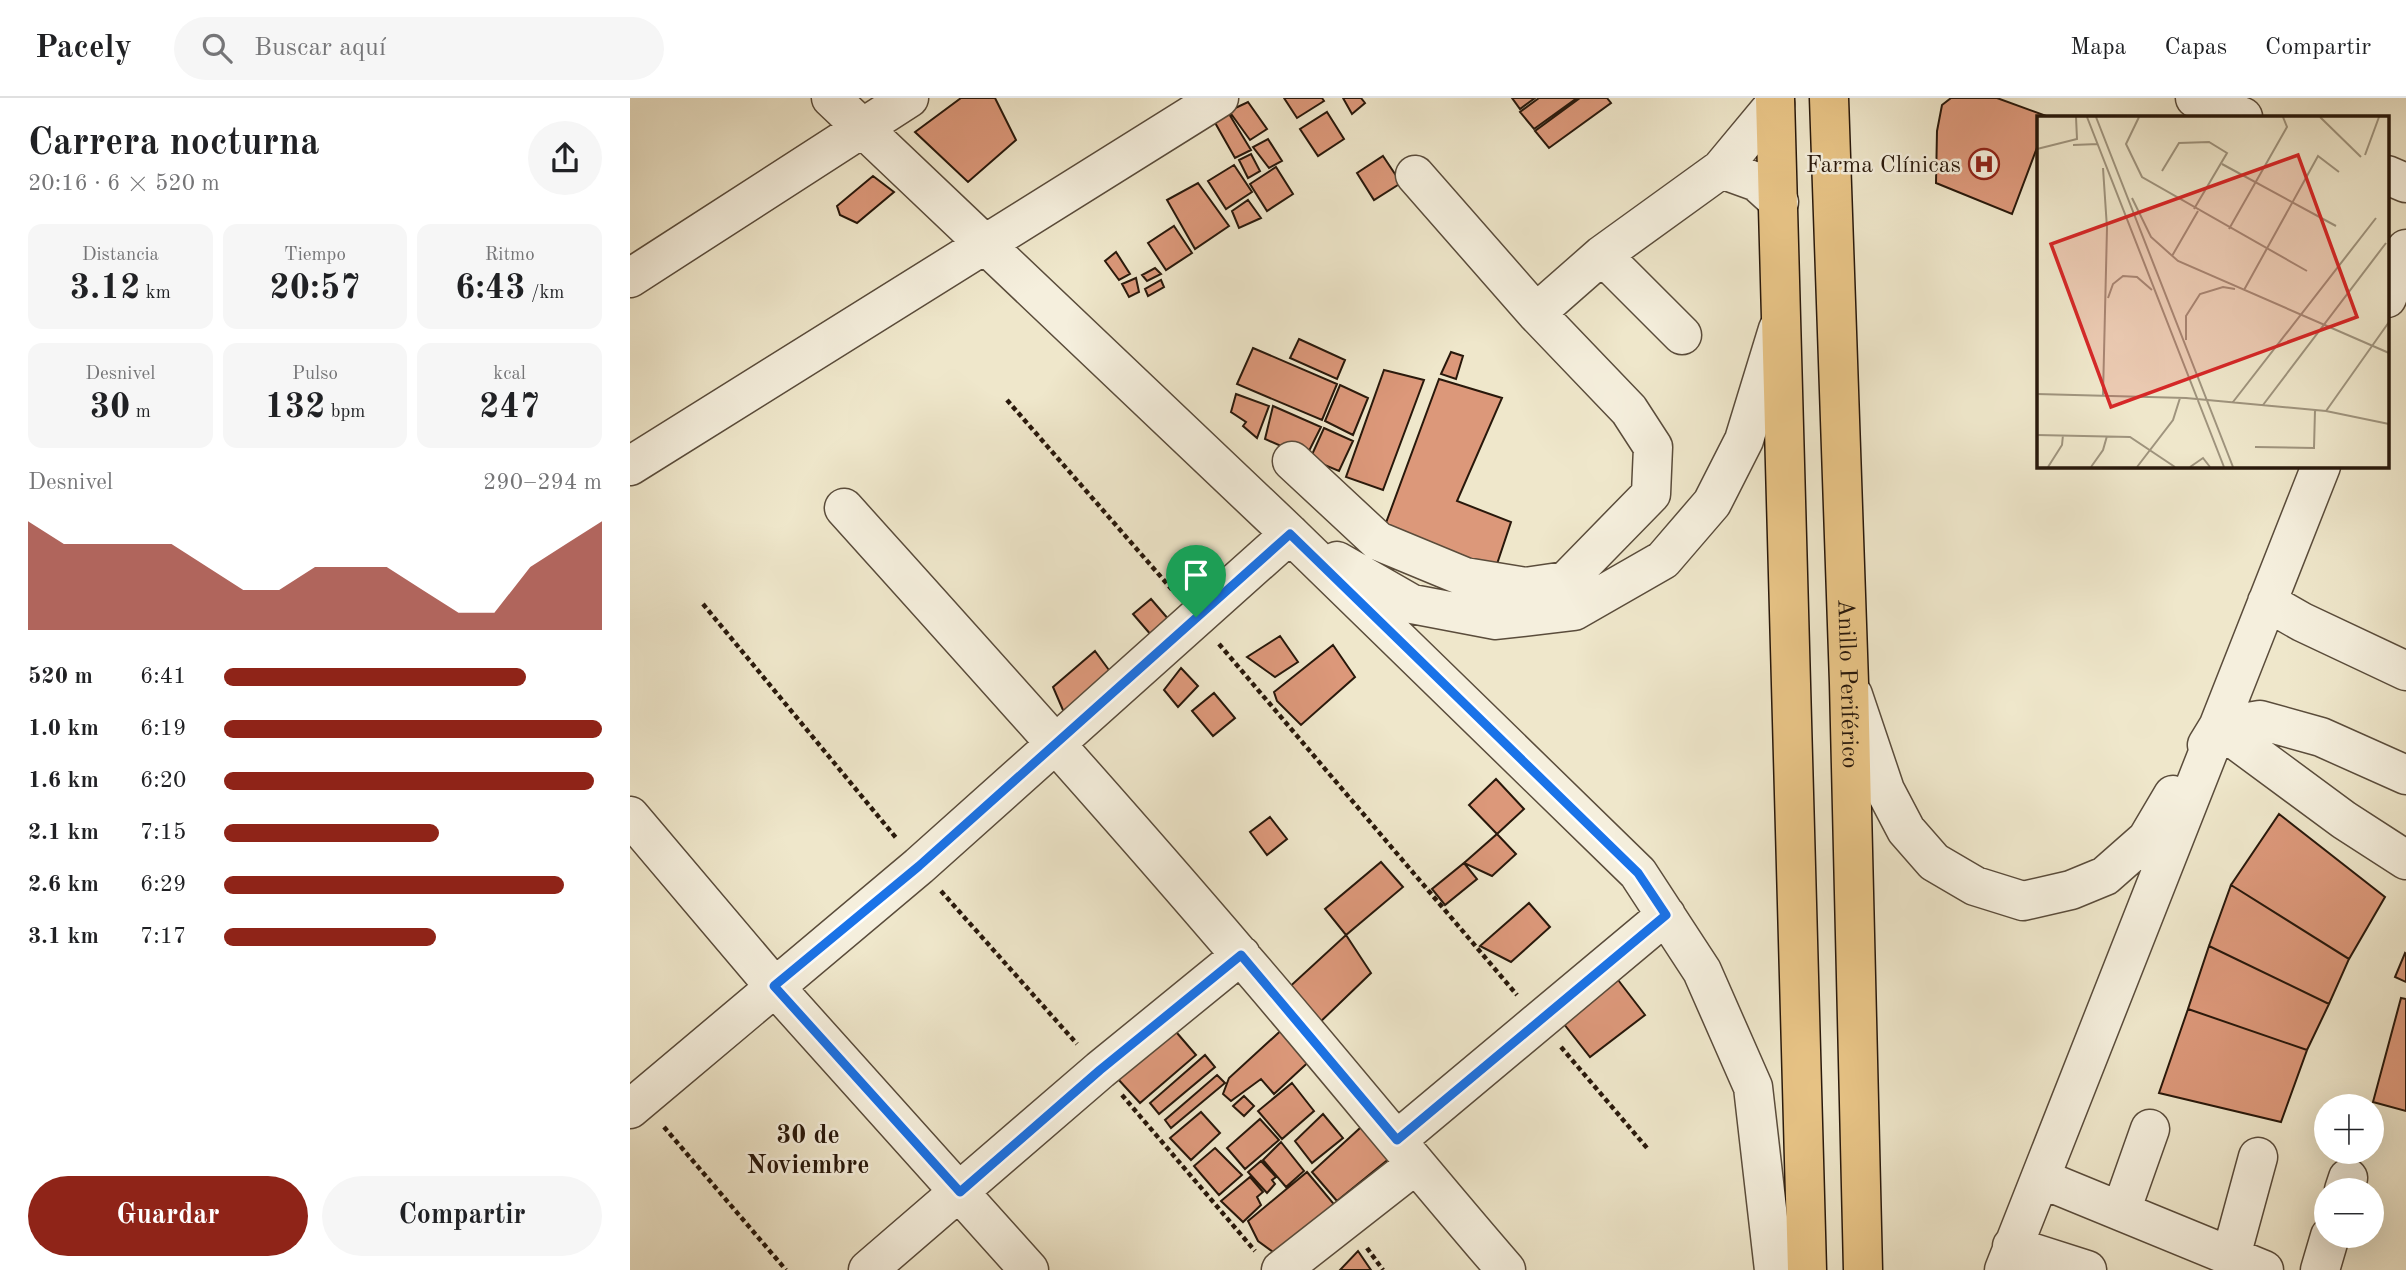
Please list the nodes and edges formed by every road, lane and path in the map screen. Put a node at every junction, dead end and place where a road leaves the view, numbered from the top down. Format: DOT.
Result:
graph roads {
  1 [pos="831,98"];
  2 [pos="909,98"];
  3 [pos="1219,98"];
  4 [pos="1829,98"];
  5 [pos="2196,98"];
  6 [pos="1775,101"];
  7 [pos="2241,116"];
  8 [pos="863,128"];
  9 [pos="1721,169"];
  10 [pos="2388,175"];
  11 [pos="1415,176"];
  12 [pos="2406,183"];
  13 [pos="1779,202"];
  14 [pos="984,246"];
  15 [pos="2406,249"];
  16 [pos="1602,255"];
  17 [pos="630,278"];
  18 [pos="2388,295"];
  19 [pos="1536,313"];
  20 [pos="1782,315"];
  21 [pos="1682,335"];
  22 [pos="1007,400"];
  23 [pos="1292,461"];
  24 [pos="630,466"];
  25 [pos="2321,467"];
  26 [pos="844,508"];
  27 [pos="1290,534"];
  28 [pos="2267,602"];
  29 [pos="704,604"];
  30 [pos="1196,617"];
  31 [pos="2406,671"];
  32 [pos="1849,683"];
  33 [pos="2218,727"];
  34 [pos="1056,743"];
  35 [pos="2406,775"];
  36 [pos="630,816"];
  37 [pos="2406,860"];
  38 [pos="919,866"];
  39 [pos="1666,915"];
  40 [pos="1241,955"];
  41 [pos="774,986"];
  42 [pos="1538,1021"];
  43 [pos="1100,1070"];
  44 [pos="636,1104"];
  45 [pos="2150,1129"];
  46 [pos="1647,1148"];
  47 [pos="1406,1152"];
  48 [pos="2258,1157"];
  49 [pos="2042,1179"];
  50 [pos="960,1192"];
  51 [pos="2122,1211"];
  52 [pos="2326,1248"];
  53 [pos="2008,1258"];
  54 [pos="2248,1263"];
  55 [pos="1272,1265"];
  56 [pos="786,1270"];
  57 [pos="868,1270"];
  58 [pos="1029,1270"];
  59 [pos="1506,1270"];
  60 [pos="1774,1270"];
  61 [pos="1807,1270"];
  62 [pos="1864,1270"];
  63 [pos="2087,1270"];
  64 [pos="2320,1270"];
  1 -- 8 [label="street"];
  2 -- 8 [label="street"];
  3 -- 14 [label="street"];
  4 -- 32 [label="highway, Anillo Periférico"];
  5 -- 7 [label="street"];
  6 -- 9 [label="street"];
  6 -- 13 [label="highway"];
  8 -- 14 [label="street"];
  8 -- 17 [label="street"];
  9 -- 13 [label="street"];
  9 -- 16 [label="street"];
  10 -- 12 [label="street"];
  11 -- 19 [label="street"];
  13 -- 20 [label="highway"];
  14 -- 24 [label="street"];
  14 -- 27 [label="street"];
  15 -- 18 [label="street"];
  16 -- 19 [label="street"];
  16 -- 21 [label="street"];
  19 -- 23 [label="street"];
  20 -- 27 [label="street"];
  20 -- 61 [label="highway"];
  22 -- 30 [label="path"];
  25 -- 28 [label="street"];
  26 -- 34 [label="street"];
  27 -- 30 [label="street"];
  27 -- 39 [label="street"];
  28 -- 31 [label="street"];
  28 -- 33 [label="street"];
  29 -- 38 [label="path"];
  30 -- 34 [label="street"];
  30 -- 42 [label="path"];
  32 -- 33 [label="street"];
  32 -- 62 [label="highway, Anillo Periférico"];
  33 -- 35 [label="street"];
  33 -- 37 [label="street"];
  33 -- 49 [label="street"];
  34 -- 38 [label="street"];
  34 -- 40 [label="street"];
  36 -- 41 [label="street"];
  38 -- 41 [label="street"];
  38 -- 43 [label="path"];
  39 -- 42 [label="street"];
  39 -- 60 [label="street"];
  40 -- 43 [label="street"];
  40 -- 47 [label="street"];
  41 -- 44 [label="street"];
  41 -- 50 [label="street"];
  42 -- 46 [label="path"];
  42 -- 47 [label="street"];
  43 -- 50 [label="street"];
  43 -- 55 [label="path"];
  44 -- 56 [label="path"];
  45 -- 51 [label="street"];
  47 -- 55 [label="street"];
  47 -- 59 [label="street"];
  48 -- 54 [label="street"];
  49 -- 51 [label="street"];
  49 -- 53 [label="street"];
  50 -- 57 [label="street"];
  50 -- 58 [label="street"];
  51 -- 54 [label="street"];
  52 -- 64 [label="street"];
  53 -- 63 [label="street"];
}
